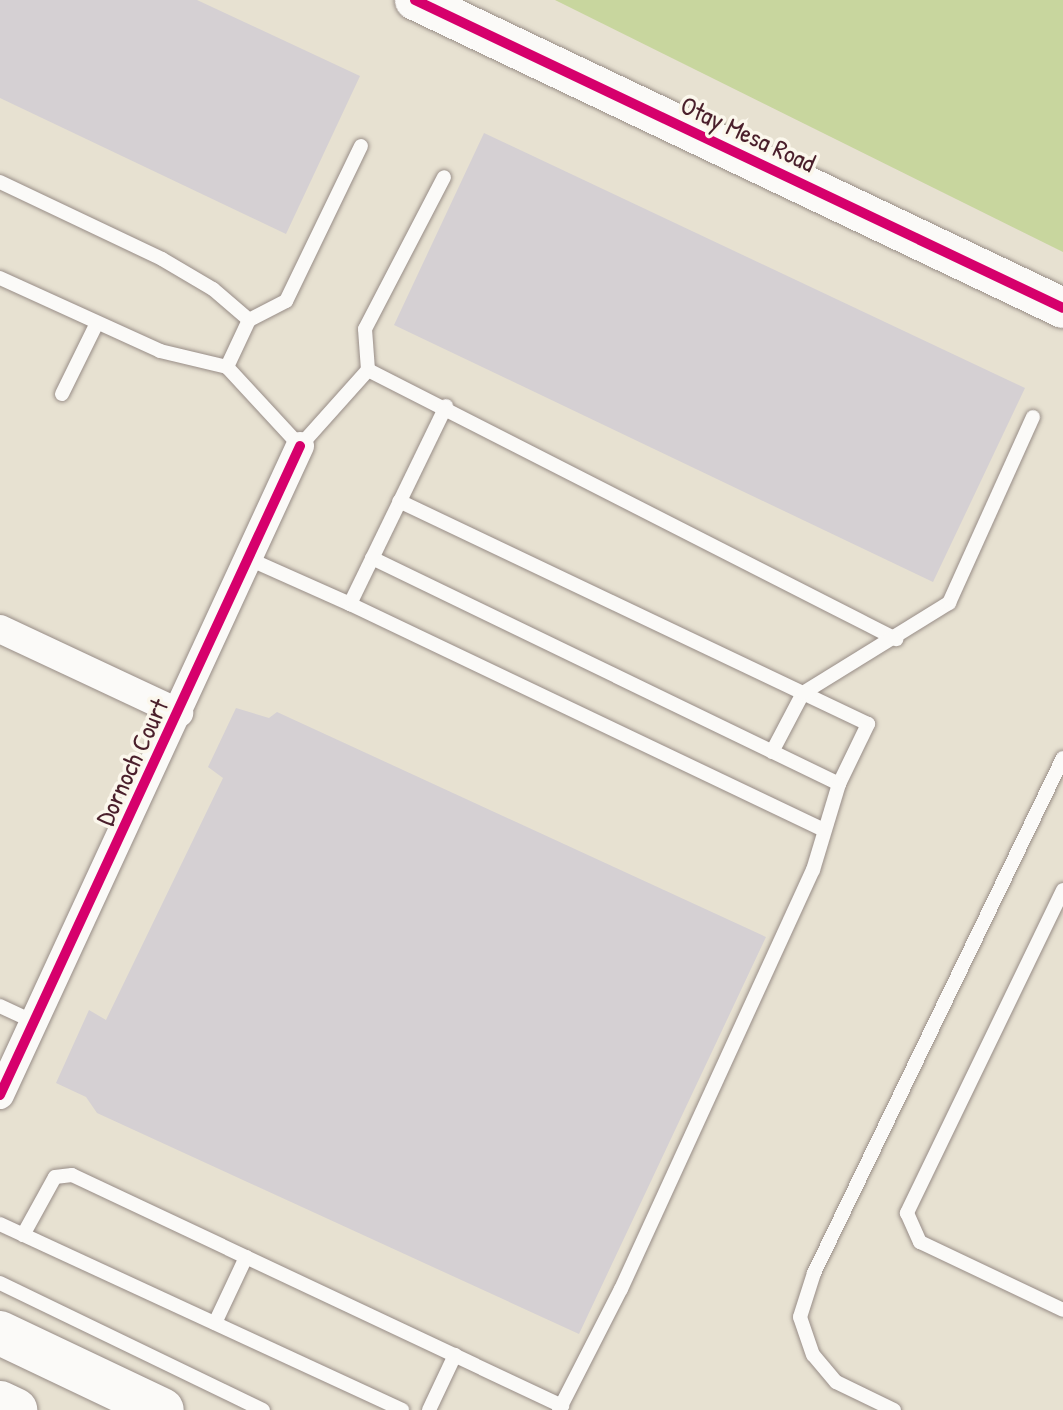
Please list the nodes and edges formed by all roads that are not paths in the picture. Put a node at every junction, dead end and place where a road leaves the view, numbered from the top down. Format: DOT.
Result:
graph roads {
  1 [pos="415,0"];
  2 [pos="361,146"];
  3 [pos="444,177"];
  4 [pos="0,182"];
  5 [pos="0,278"];
  6 [pos="1063,308"];
  7 [pos="249,320"];
  8 [pos="97,323"];
  9 [pos="227,367"];
  10 [pos="368,370"];
  11 [pos="62,394"];
  12 [pos="446,406"];
  13 [pos="1033,417"];
  14 [pos="300,446"];
  15 [pos="399,501"];
  16 [pos="372,558"];
  17 [pos="249,559"];
  18 [pos="350,604"];
  19 [pos="0,629"];
  20 [pos="896,639"];
  21 [pos="803,693"];
  22 [pos="179,713"];
  23 [pos="772,752"];
  24 [pos="1063,758"];
  25 [pos="839,784"];
  26 [pos="822,829"];
  27 [pos="1063,890"];
  28 [pos="0,1006"];
  29 [pos="35,1022"];
  30 [pos="0,1095"];
  31 [pos="0,1224"];
  32 [pos="23,1235"];
  33 [pos="246,1257"];
  34 [pos="0,1283"];
  35 [pos="1063,1310"];
  36 [pos="215,1323"];
  37 [pos="0,1333"];
  38 [pos="455,1355"];
  39 [pos="0,1403"];
  40 [pos="560,1408"];
  41 [pos="15,1410"];
  42 [pos="162,1410"];
  43 [pos="263,1410"];
  44 [pos="402,1410"];
  45 [pos="429,1410"];
  46 [pos="894,1410"];
  1 -- 6 [label="main road, Otay Mesa Road"];
  2 -- 7 [label="lane"];
  3 -- 10 [label="lane"];
  4 -- 7 [label="lane"];
  5 -- 8 [label="lane"];
  7 -- 9 [label="lane"];
  8 -- 9 [label="lane"];
  8 -- 11 [label="lane"];
  9 -- 14 [label="lane"];
  10 -- 12 [label="lane"];
  10 -- 14 [label="lane"];
  12 -- 15 [label="lane"];
  12 -- 20 [label="lane"];
  13 -- 20 [label="lane"];
  14 -- 17 [label="street, Dornoch Court"];
  15 -- 16 [label="lane"];
  15 -- 21 [label="lane"];
  16 -- 18 [label="lane"];
  16 -- 23 [label="lane"];
  17 -- 18 [label="lane"];
  17 -- 22 [label="street, Dornoch Court"];
  18 -- 26 [label="lane"];
  19 -- 22 [label="street"];
  20 -- 21 [label="lane"];
  21 -- 23 [label="lane"];
  21 -- 25 [label="lane"];
  22 -- 29 [label="street, Dornoch Court"];
  23 -- 25 [label="lane"];
  24 -- 46 [label="lane"];
  25 -- 26 [label="lane"];
  26 -- 40 [label="lane"];
  27 -- 35 [label="lane"];
  28 -- 29 [label="lane"];
  29 -- 30 [label="street, Dornoch Court"];
  31 -- 32 [label="lane"];
  32 -- 33 [label="lane"];
  32 -- 36 [label="lane"];
  33 -- 36 [label="lane"];
  33 -- 38 [label="lane"];
  34 -- 43 [label="lane"];
  36 -- 44 [label="lane"];
  37 -- 42 [label="highway"];
  38 -- 40 [label="lane"];
  38 -- 45 [label="lane"];
  39 -- 41 [label="highway"];
}
